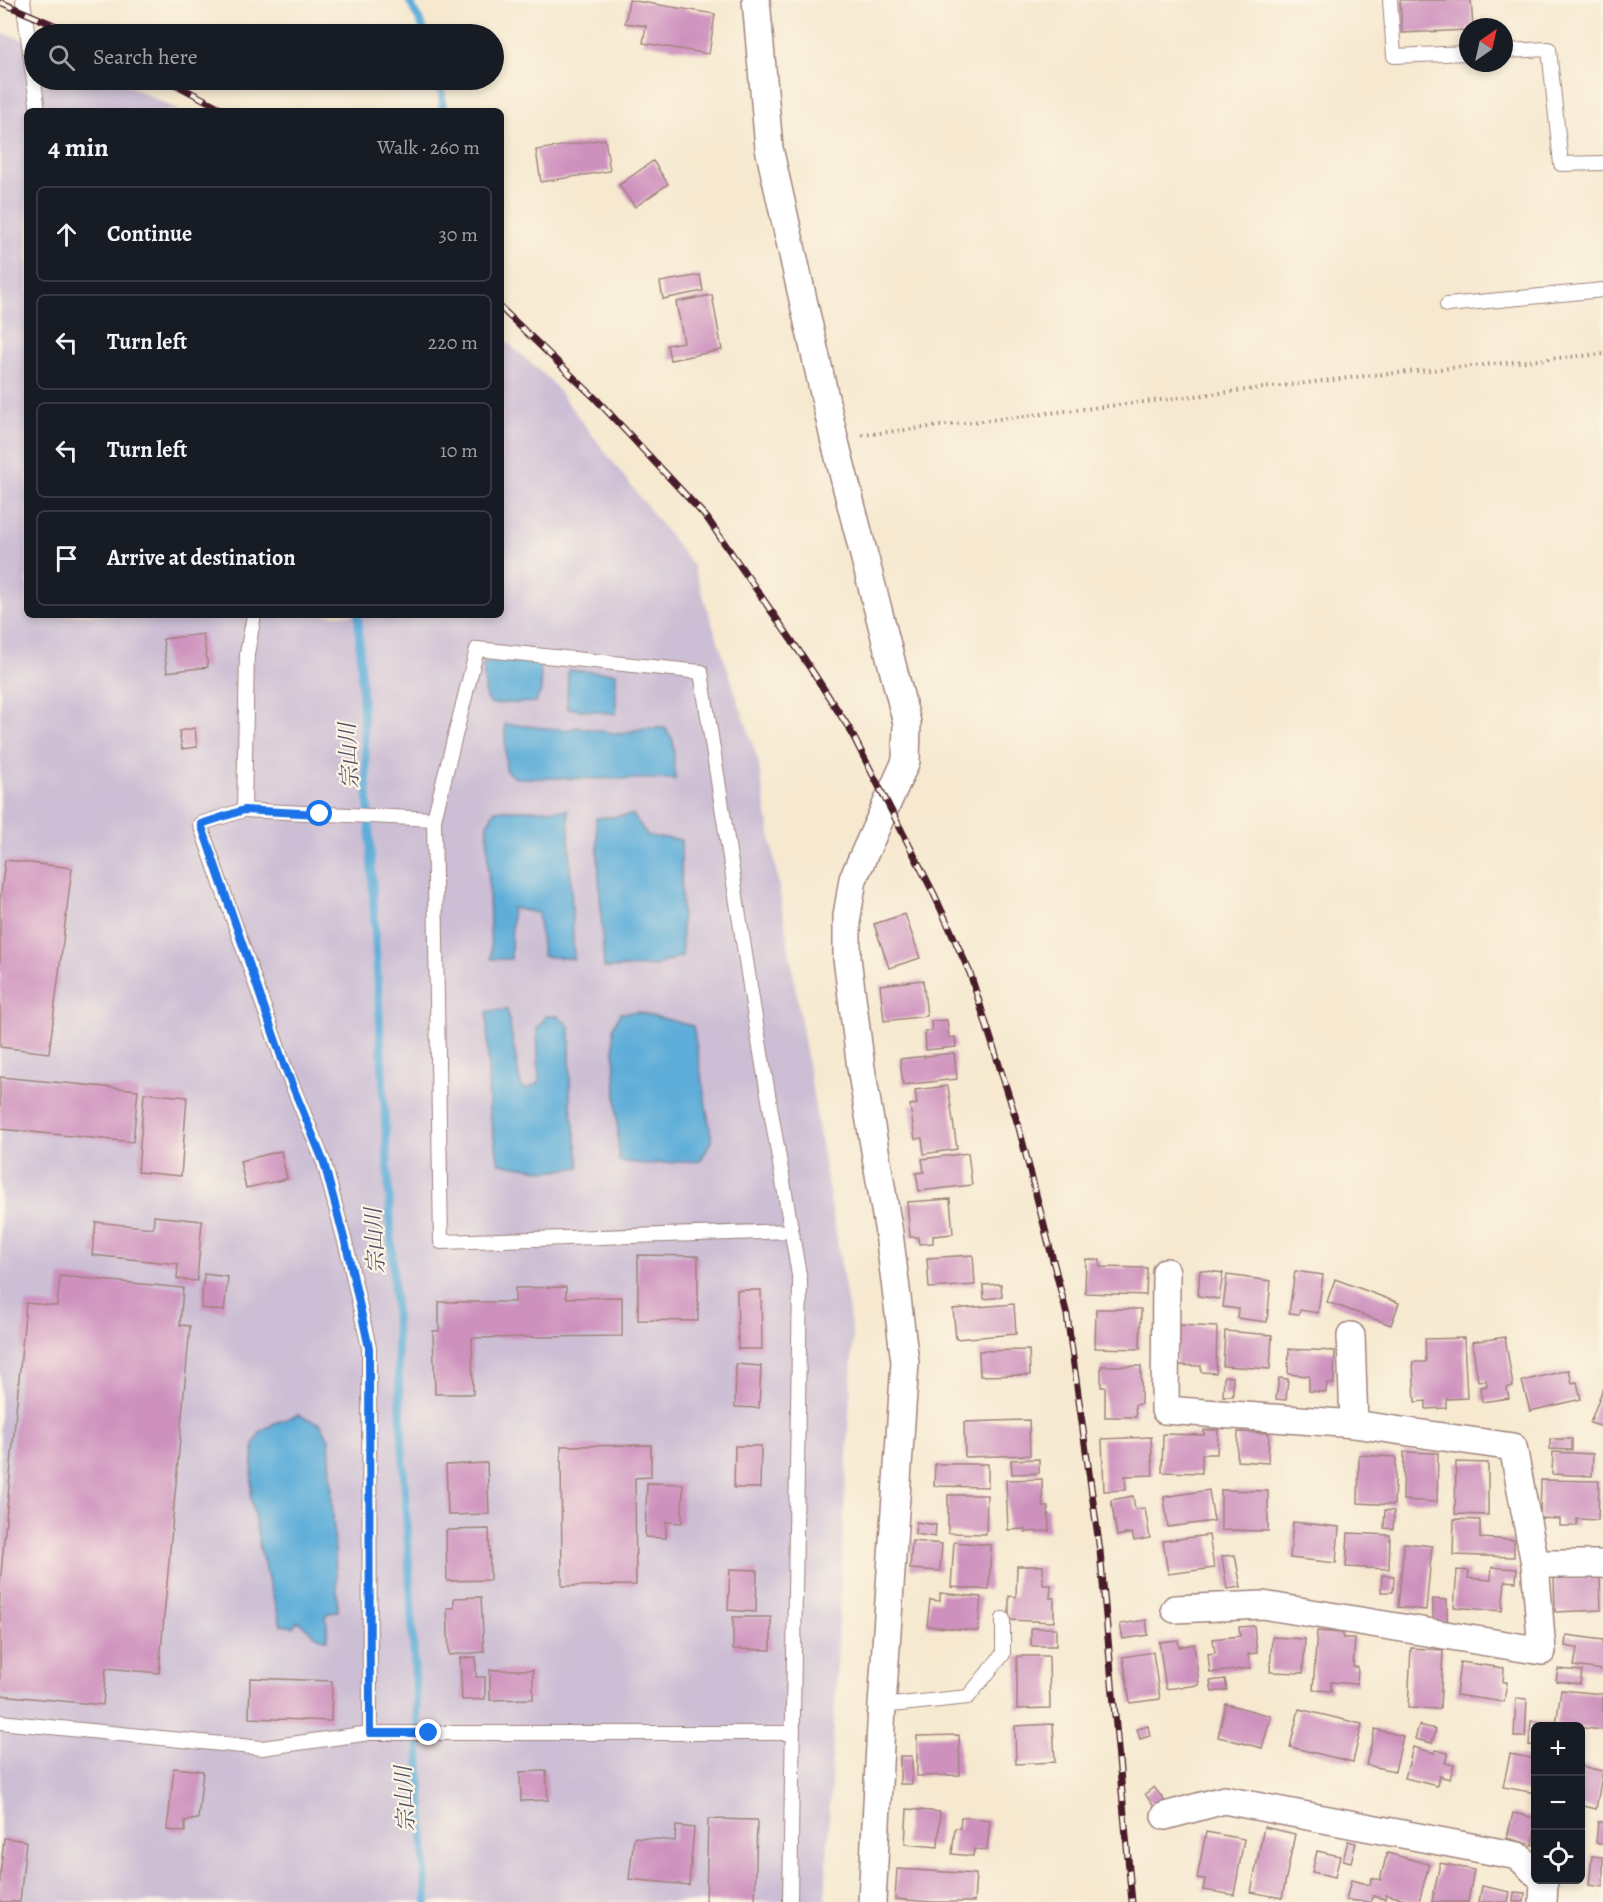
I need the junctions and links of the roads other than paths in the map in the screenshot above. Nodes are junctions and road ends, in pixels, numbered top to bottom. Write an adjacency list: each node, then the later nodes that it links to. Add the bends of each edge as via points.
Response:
1 (24, 0): 4 (lane)
2 (756, 0): 23 (street, via 769,148 834,438 907,723 906,761 853,879 847,916 847,958 861,1068 889,1233 905,1362)
3 (1390, 0): 6 (lane, via 1394,56)
4 (27, 24)
5 (1513, 51): 9 (lane, via 1549,49 1561,164)
6 (1459, 53)
7 (35, 90): 8 (lane)
8 (38, 108)
9 (1603, 162)
10 (1603, 290): 11 (lane)
11 (1447, 305)
12 (253, 618): 13 (lane, via 247,654)
13 (244, 810): 14 (lane); 25 (lane, via 201,824 284,1065 324,1163 369,1348)
14 (434, 819): 15 (lane, via 441,1242); 15 (lane, via 477,649 701,672)
15 (791, 1231): 26 (lane, via 800,1281)
16 (1166, 1272): 18 (street, via 1165,1410)
17 (1351, 1336): 18 (street)
18 (1354, 1424): 19 (street, via 1513,1447)
19 (1534, 1564): 20 (street); 21 (street, via 1542,1651 1263,1605)
20 (1603, 1564)
21 (1175, 1609)
22 (1003, 1620): 23 (lane, via 1003,1654 968,1697)
23 (882, 1706): 31 (street)
24 (0, 1722): 25 (lane, via 262,1748)
25 (370, 1733): 26 (lane)
26 (793, 1733): 30 (lane)
27 (1165, 1816): 28 (street, via 1224,1800 1518,1856)
28 (1531, 1868)
29 (1544, 1884): 32 (street)
30 (790, 1902)
31 (872, 1902)
32 (1543, 1902)

